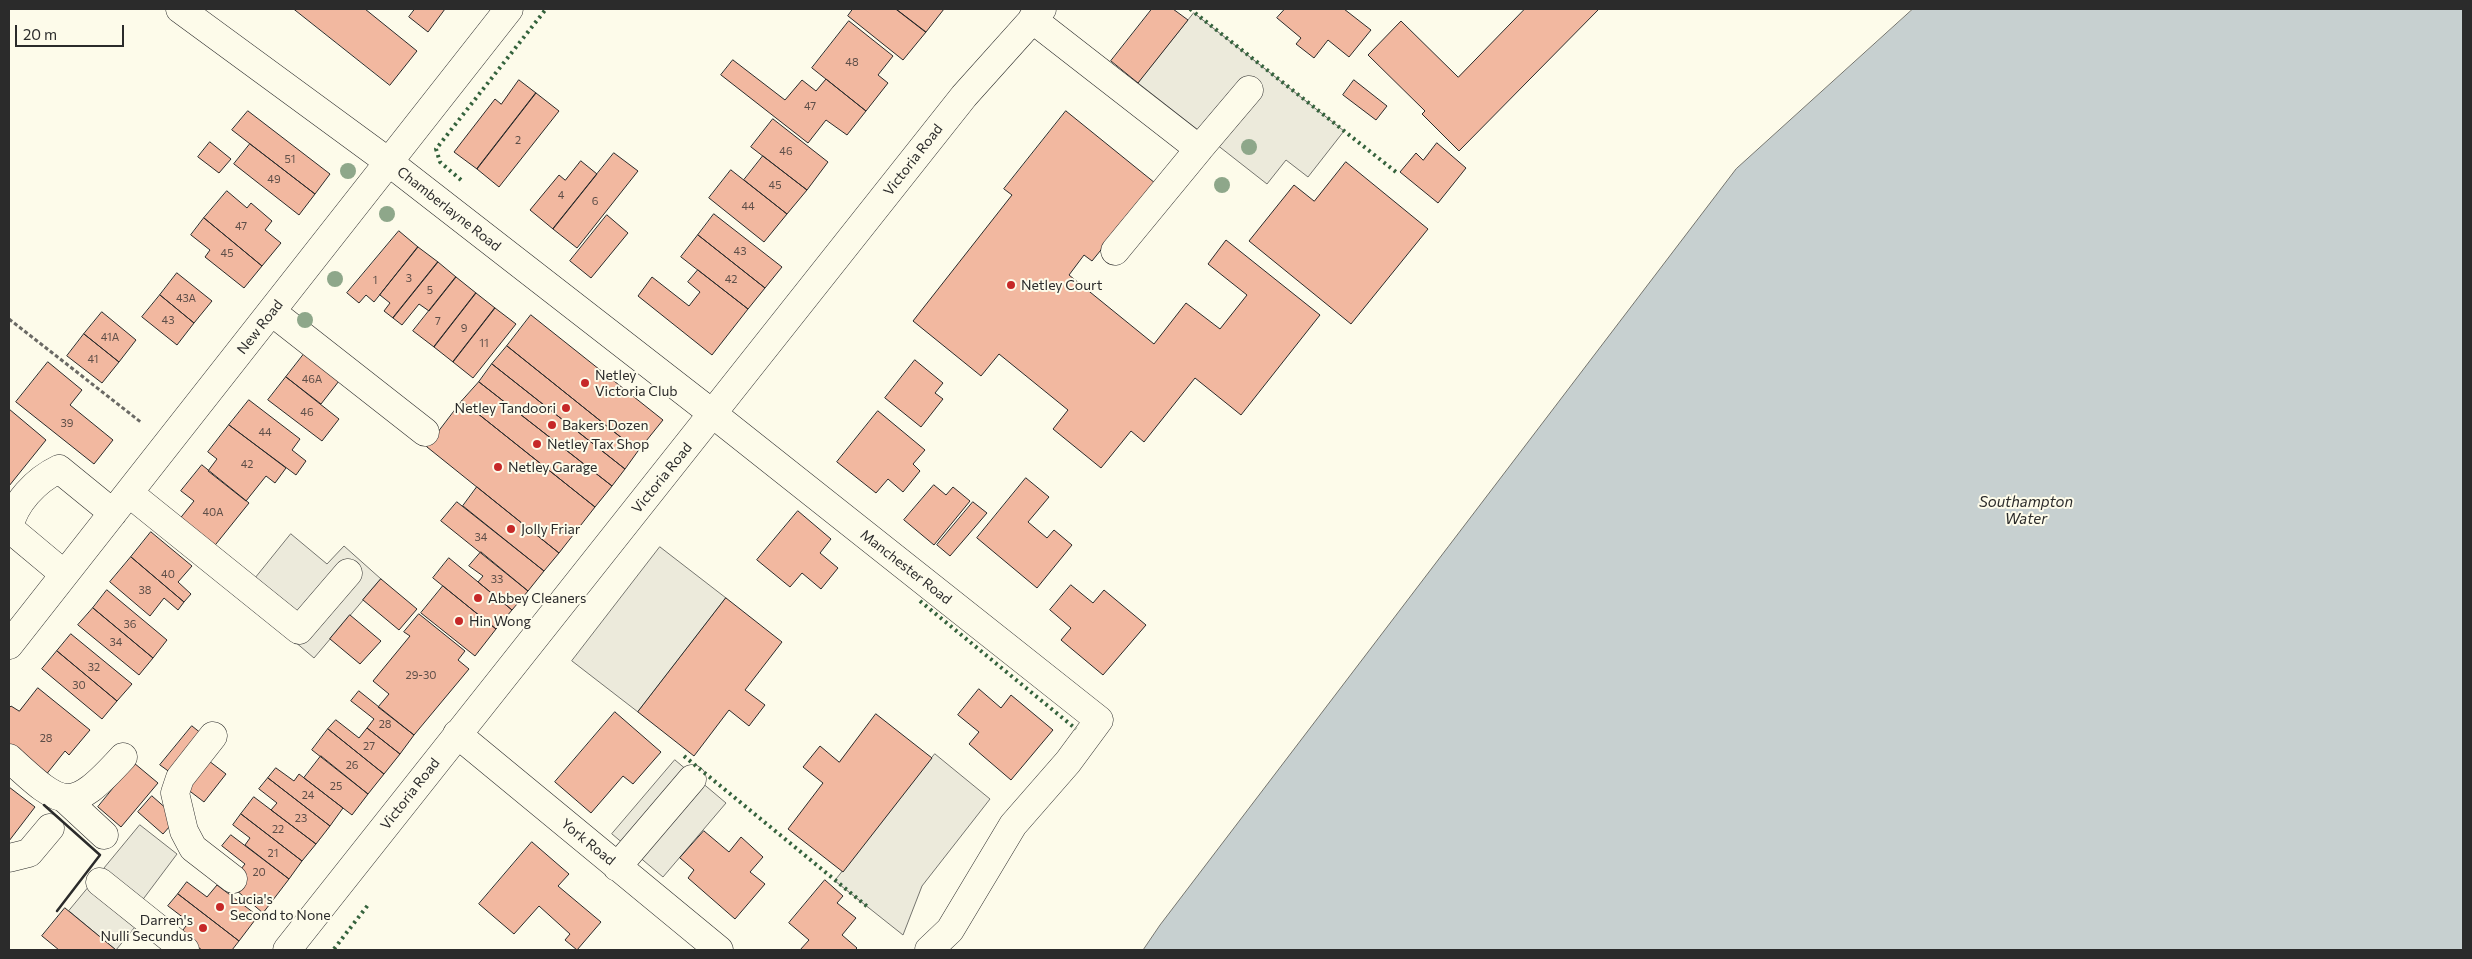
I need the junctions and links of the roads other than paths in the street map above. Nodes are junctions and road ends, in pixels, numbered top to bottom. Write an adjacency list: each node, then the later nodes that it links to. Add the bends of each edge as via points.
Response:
1 (180, 9): 6 (street, Chamberlayne Road)
2 (509, 9): 6 (street, New Road)
3 (1037, 14): 5 (street); 9 (street, Victoria Road, via 964,96)
4 (1248, 90): 5 (street)
5 (1199, 149): 7 (street)
6 (390, 163): 8 (street, New Road); 9 (street, Chamberlayne Road)
7 (1115, 252)
8 (272, 312): 10 (street); 11 (street, New Road)
9 (713, 414): 16 (street, Victoria Road); 31 (street, Manchester Road, via 1099,720 1068,762 1013,825 950,930)
10 (425, 432)
11 (121, 503): 12 (street, via 59,469 42,477 12,513); 13 (street, New Road); 14 (street, via 299,630)
12 (9, 528): 13 (street)
13 (64, 574): 15 (street, New Road)
14 (348, 574)
15 (9, 645)
16 (457, 734): 25 (street, York Road); 29 (street, Victoria Road)
17 (212, 736): 26 (street, via 180,778 175,793 184,831 193,848)
18 (124, 757): 21 (street, via 83,795)
19 (9, 758): 21 (street, via 45,792)
20 (692, 779): 25 (street)
21 (64, 798): 23 (street)
22 (50, 828): 24 (street, via 30,853)
23 (104, 835)
24 (9, 858)
25 (617, 867): 30 (street, York Road)
26 (233, 879)
27 (100, 882): 28 (street)
28 (185, 950)
29 (287, 950)
30 (718, 950)
31 (929, 950)

